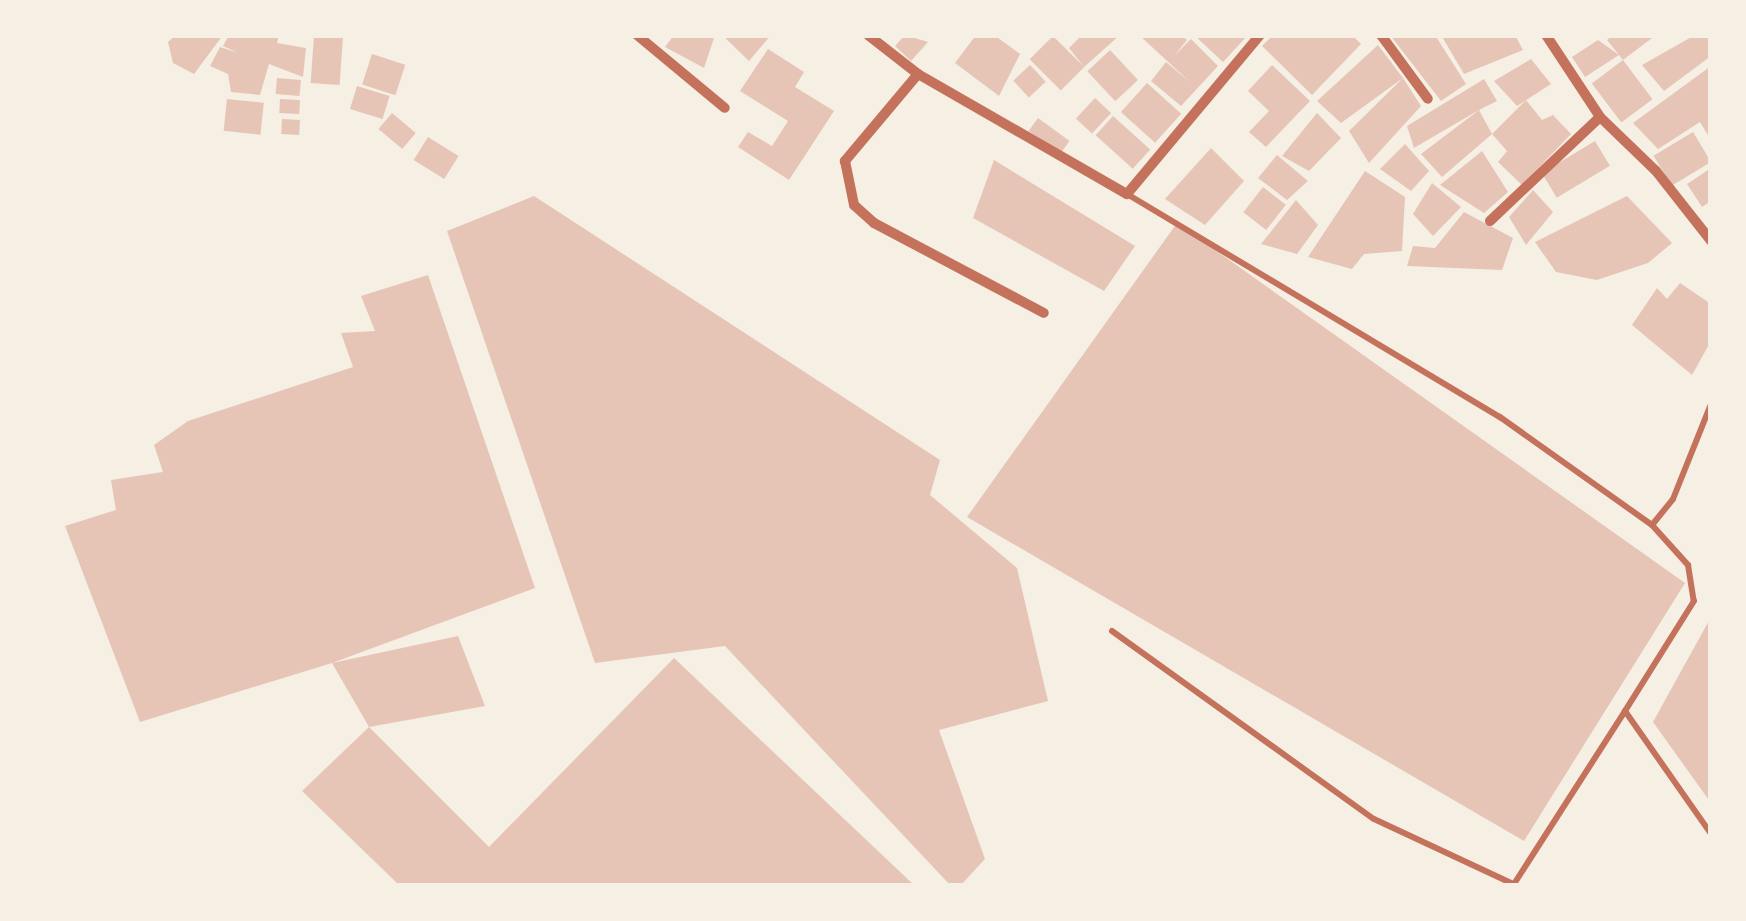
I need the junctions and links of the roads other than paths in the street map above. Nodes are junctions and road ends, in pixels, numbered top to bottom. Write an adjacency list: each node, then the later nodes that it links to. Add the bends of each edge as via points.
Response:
1 (637, 35): 8 (street)
2 (868, 35): 6 (street)
3 (1260, 35): 10 (street)
4 (1381, 35): 7 (street)
5 (1546, 35): 9 (street)
6 (918, 74): 10 (street); 13 (street, via 845,161 854,205 874,224)
7 (1428, 99)
8 (725, 108)
9 (1600, 117): 11 (street); 12 (street, via 1656,172)
10 (1127, 194): 15 (lane, via 1500,417)
11 (1490, 221)
12 (1711, 241)
13 (1044, 313)
14 (1711, 404): 15 (lane, via 1673,499)
15 (1652, 525): 17 (lane, via 1688,564 1694,601)
16 (1112, 631): 19 (lane, via 1386,826)
17 (1625, 712): 18 (lane); 19 (lane)
18 (1711, 834)
19 (1516, 885)

